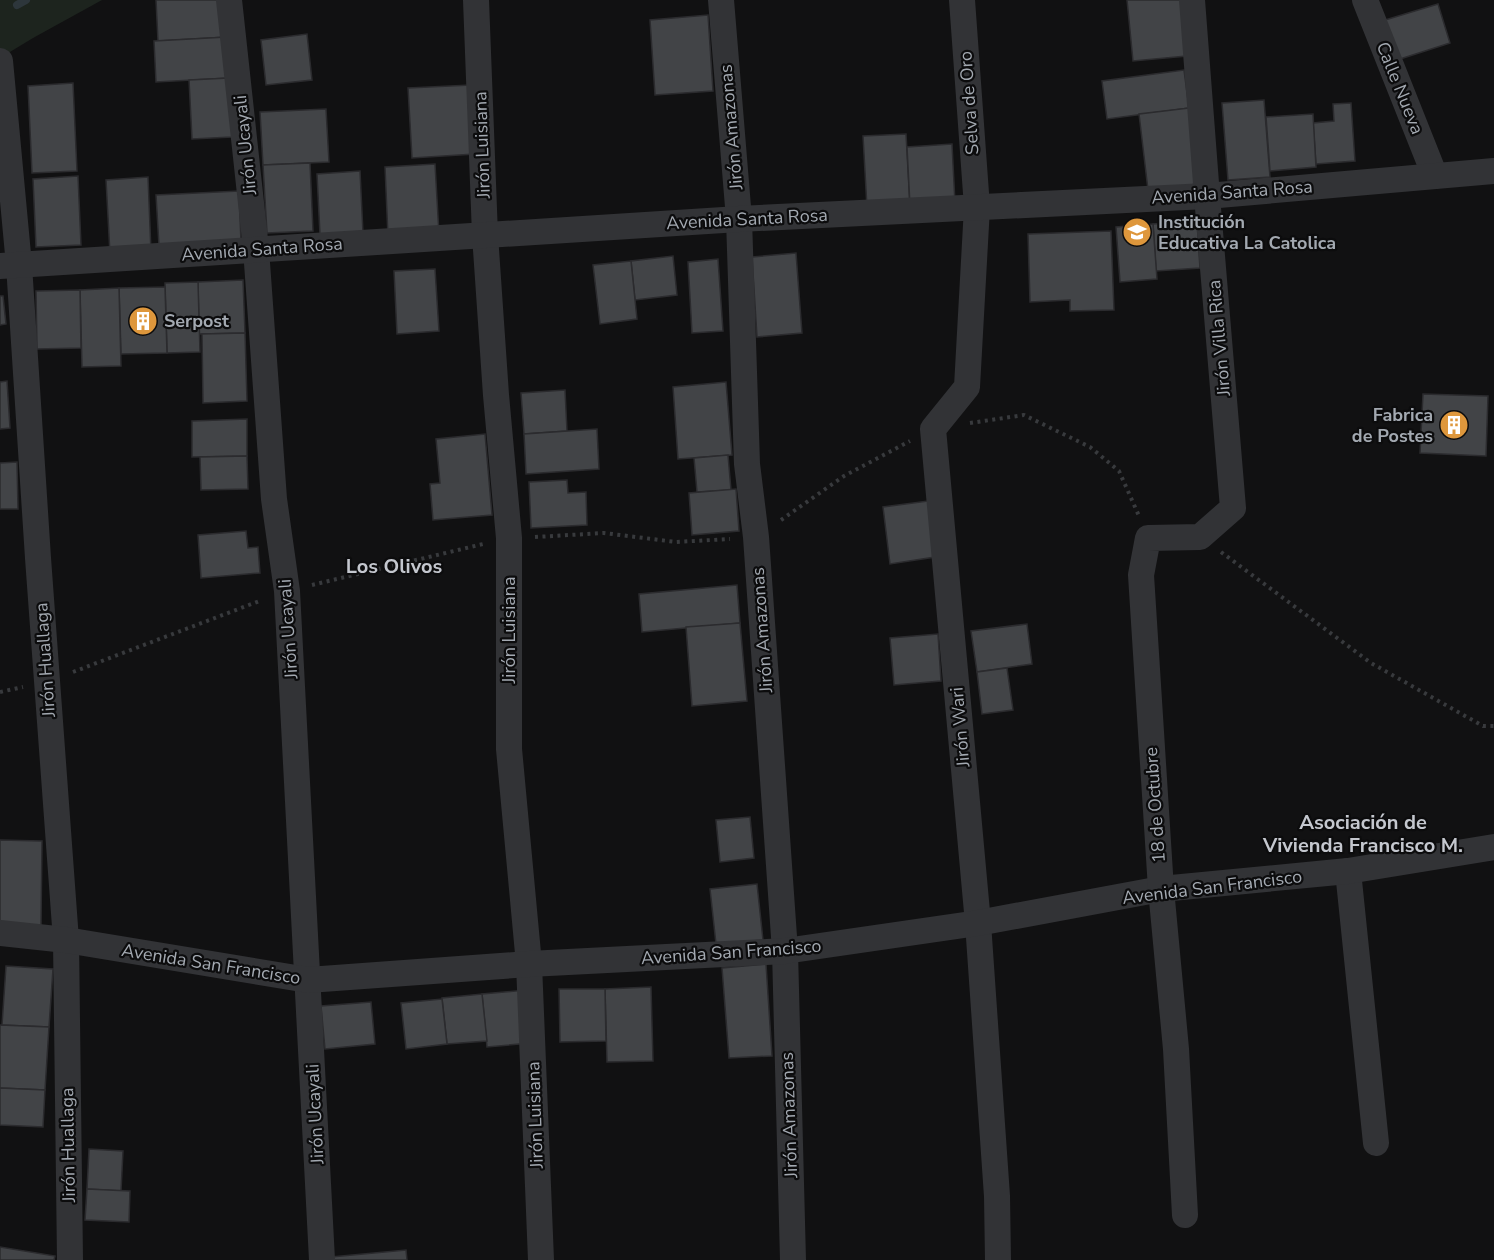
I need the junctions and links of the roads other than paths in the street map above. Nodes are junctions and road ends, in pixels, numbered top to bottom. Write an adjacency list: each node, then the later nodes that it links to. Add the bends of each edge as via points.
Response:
1 (229, 0): 14 (street, Jirón Ucayali)
2 (476, 0): 13 (street, Jirón Luisiana)
3 (720, 0): 12 (street, Jirón Amazonas)
4 (962, 0): 11 (street, Selva de Oro)
5 (1192, 0): 10 (street, Jirón Villa Rica)
6 (1365, 0): 9 (street, Calle Nueva)
7 (0, 61): 15 (street, Jirón Huallaga)
8 (1494, 171): 9 (street, Avenida Santa Rosa)
9 (1434, 176): 10 (street, Avenida Santa Rosa)
10 (1207, 196): 11 (street, Avenida Santa Rosa); 16 (street, Jirón Villa Rica, via 1233,508 1200,537)
11 (977, 207): 12 (street, Avenida Santa Rosa); 20 (street, Jirón Wari, via 967,387 933,429)
12 (739, 219): 13 (street, Avenida Santa Rosa); 23 (street, Jirón Amazonas, via 747,464 756,537)
13 (485, 235): 14 (street, Avenida Santa Rosa); 24 (street, Jirón Luisiana, via 509,538 509,749)
14 (256, 249): 15 (street, Avenida Santa Rosa); 25 (street, Jirón Ucayali, via 274,499 287,591)
15 (10, 266): 22 (street, Jirón Huallaga)
16 (1148, 538): 19 (street, 18 de Octubre, via 1141,575)
17 (1494, 847): 18 (street, Avenida San Francisco)
18 (1348, 871): 19 (street, Avenida San Francisco); 26 (street)
19 (1161, 889): 20 (street, Avenida San Francisco); 27 (street, 18 de Octubre, via 1176,1049)
20 (978, 923): 23 (street, Avenida San Francisco); 32 (street, Jirón Wari)
21 (0, 933): 22 (street, Avenida San Francisco)
22 (66, 940): 25 (street, Avenida San Francisco); 28 (street, Jirón Huallaga)
23 (784, 951): 24 (street, Avenida San Francisco); 31 (street, Jirón Amazonas)
24 (529, 964): 25 (street, Avenida San Francisco); 30 (street, Jirón Luisiana)
25 (308, 980): 29 (street, Jirón Ucayali)
26 (1376, 1143)
27 (1185, 1215)
28 (69, 1260)
29 (322, 1260)
30 (541, 1260)
31 (793, 1260)
32 (998, 1260)

